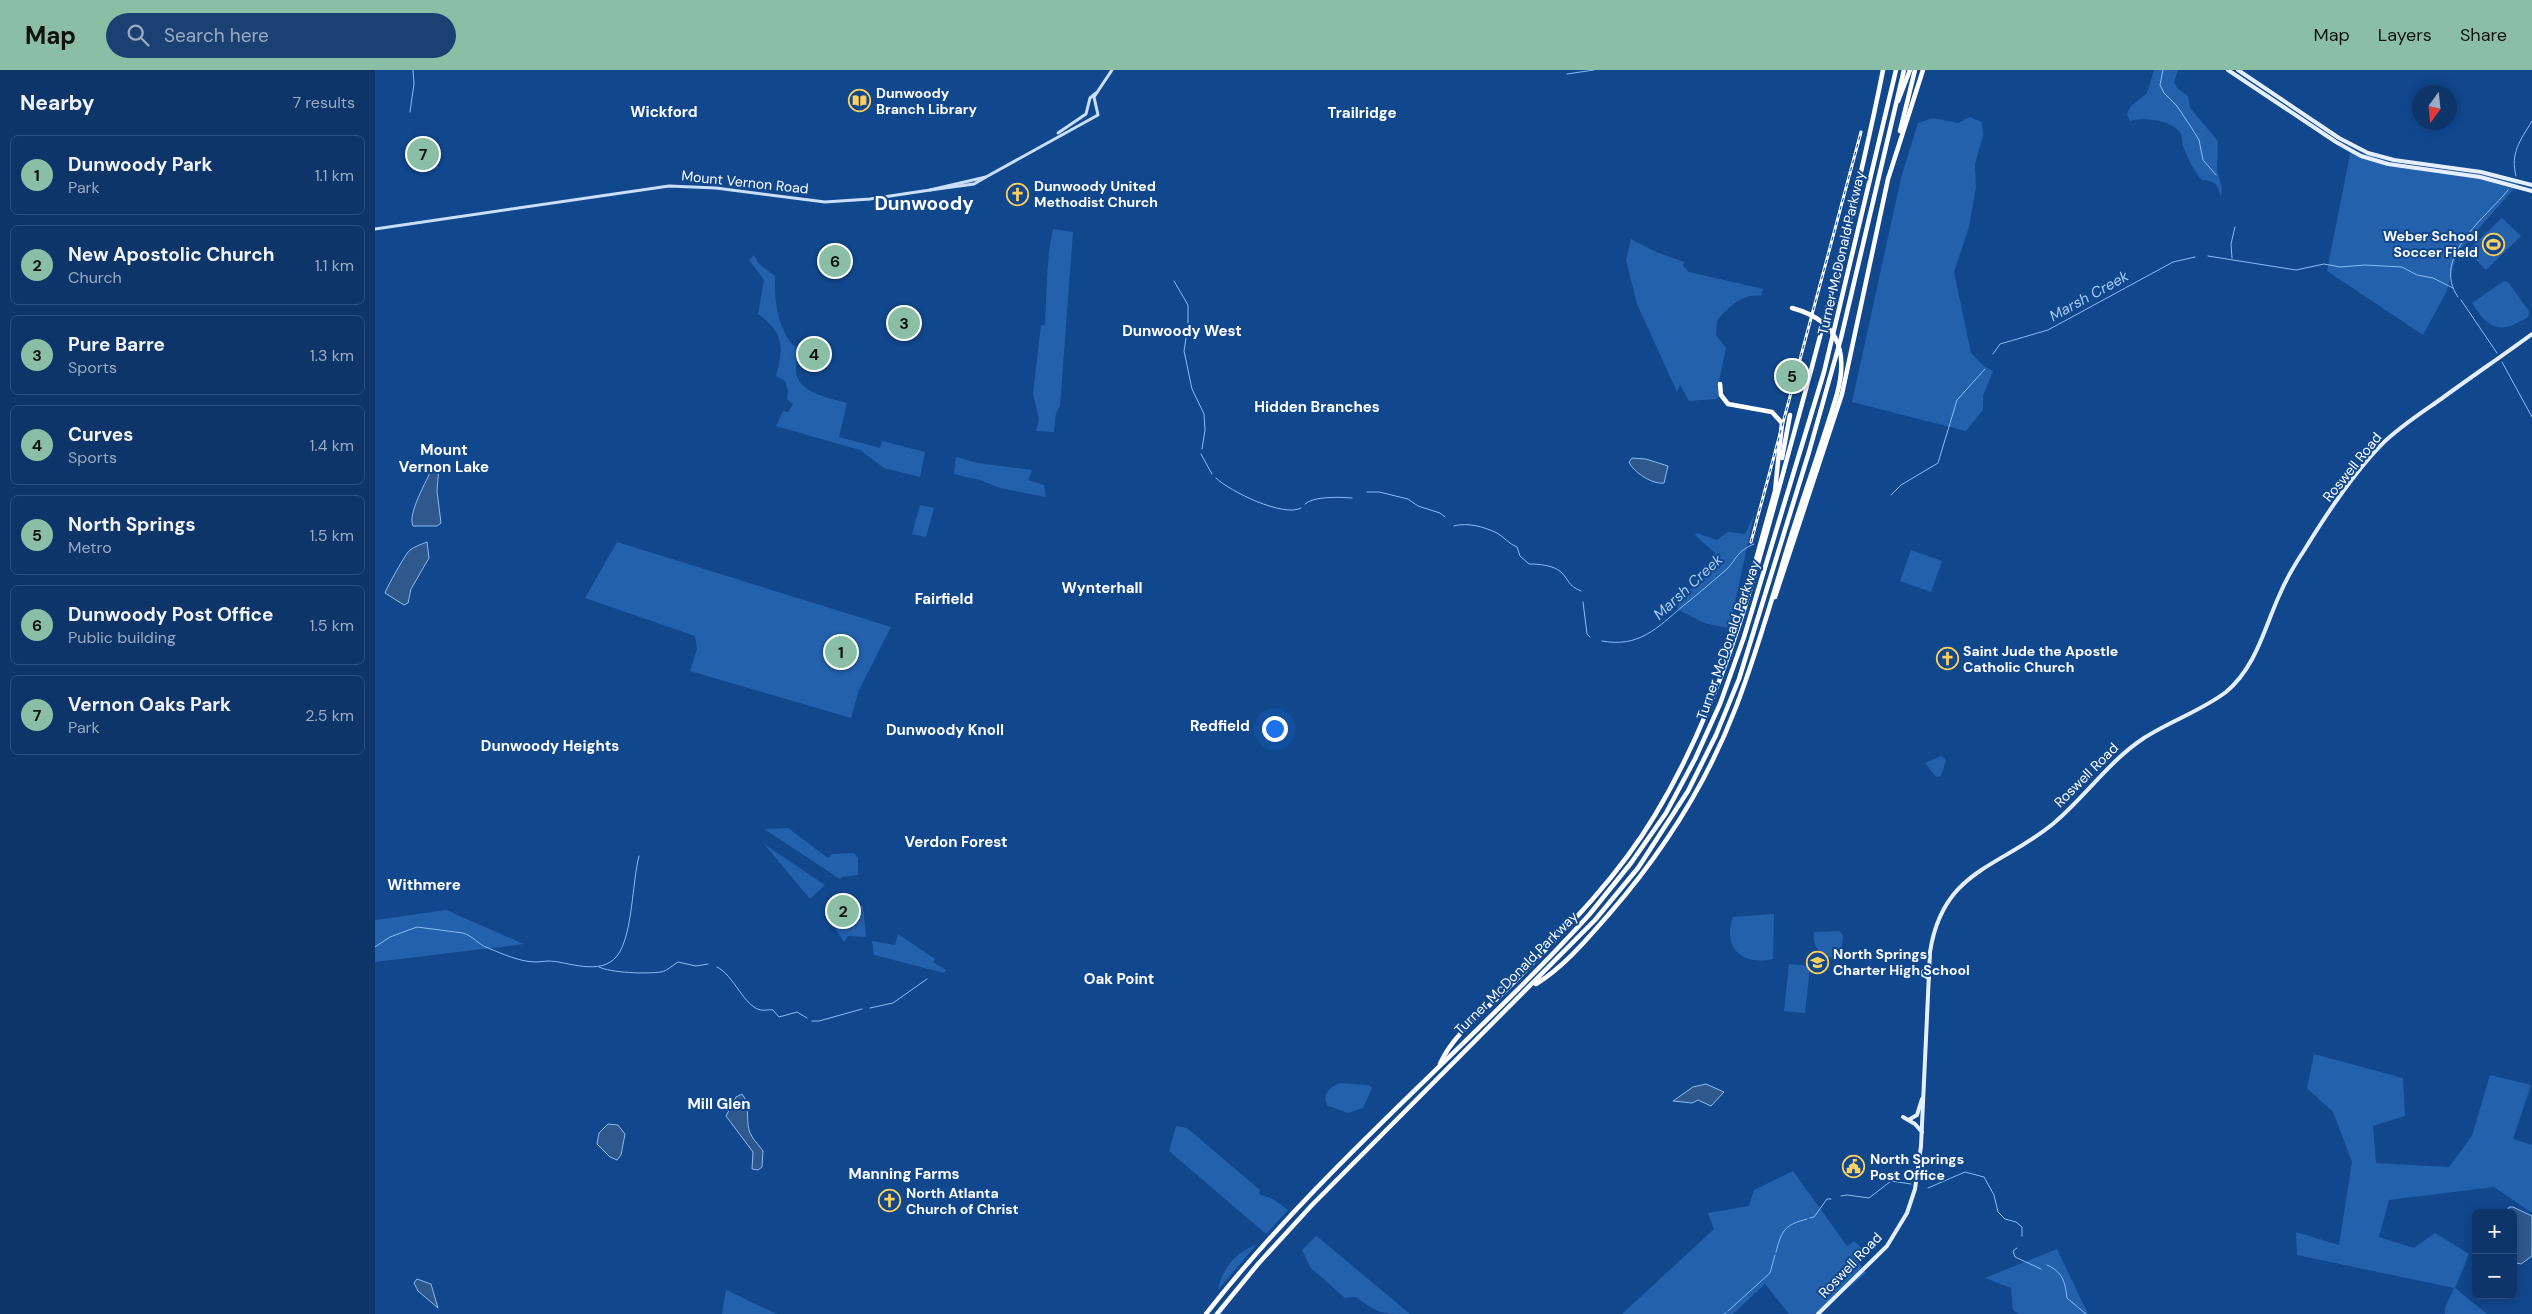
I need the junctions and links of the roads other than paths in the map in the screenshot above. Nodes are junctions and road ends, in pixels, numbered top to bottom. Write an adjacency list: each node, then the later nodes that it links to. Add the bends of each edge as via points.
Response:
1 (1112, 70): 10 (main road)
2 (1883, 70): 22 (highway, via 1823,329)
3 (1895, 70): 27 (highway, Turner McDonald Parkway, via 1847,280 1811,417 1741,645 1721,704 1702,746 1657,826 1611,889 1569,937)
4 (1904, 70): 11 (highway, Turner McDonald Parkway)
5 (1910, 70): 11 (highway)
6 (1915, 70): 13 (highway)
7 (1923, 70): 13 (highway)
8 (2228, 70): 15 (main road, via 2361,156 2388,164 2479,177)
9 (2240, 70): 14 (main road, via 2339,138 2368,153 2394,160 2481,172)
10 (1096, 93): 12 (main road, via 1090,98 1086,114); 12 (main road, Mount Vernon Road, via 1094,102 1098,115)
11 (1895, 107): 26 (highway, Turner McDonald Parkway, via 1841,338 1755,627 1725,714 1688,790 1643,862 1595,920)
12 (1055, 137): 16 (main road, Mount Vernon Road, via 986,176 930,190 870,199 825,202 716,188 669,186)
13 (1897, 147): 23 (highway, via 1876,225 1842,394 1799,529)
14 (2532, 185)
15 (2532, 190)
16 (375, 229)
17 (1792, 308): 23 (highway, bridge, via 1825,324 1835,338 1843,364 1825,434)
18 (2532, 334): 24 (main road, Roswell Road, via 2382,444 2295,564 2253,659 2238,679 2214,700 2133,745 2111,763 2054,823 1966,880 1937,922)
19 (1720, 384): 21 (highway, via 1721,395 1728,404 1772,412 1781,419 1783,427)
20 (1789, 415): 21 (highway)
21 (1777, 479): 22 (highway)
22 (1747, 600): 27 (highway, via 1701,730 1653,819 1593,900 1465,1030)
23 (1763, 627): 26 (highway, via 1736,709 1715,755 1668,840 1645,873 1588,938 1555,970)
24 (1929, 965): 25 (main road, Roswell Road); 25 (main road, via 1921,974)
25 (1929, 978): 28 (main road, Roswell Road)
26 (1528, 989): 33 (highway, Turner McDonald Parkway, via 1305,1212)
27 (1438, 1067): 32 (highway, Turner McDonald Parkway, via 1293,1214)
28 (1923, 1097): 30 (main road, via 1917,1115); 31 (main road, Roswell Road)
29 (1903, 1117): 31 (main road)
30 (1910, 1119)
31 (1921, 1132): 34 (main road, Roswell Road, via 1915,1189 1897,1231 1878,1257)
32 (1206, 1314)
33 (1217, 1314)
34 (1818, 1314)

